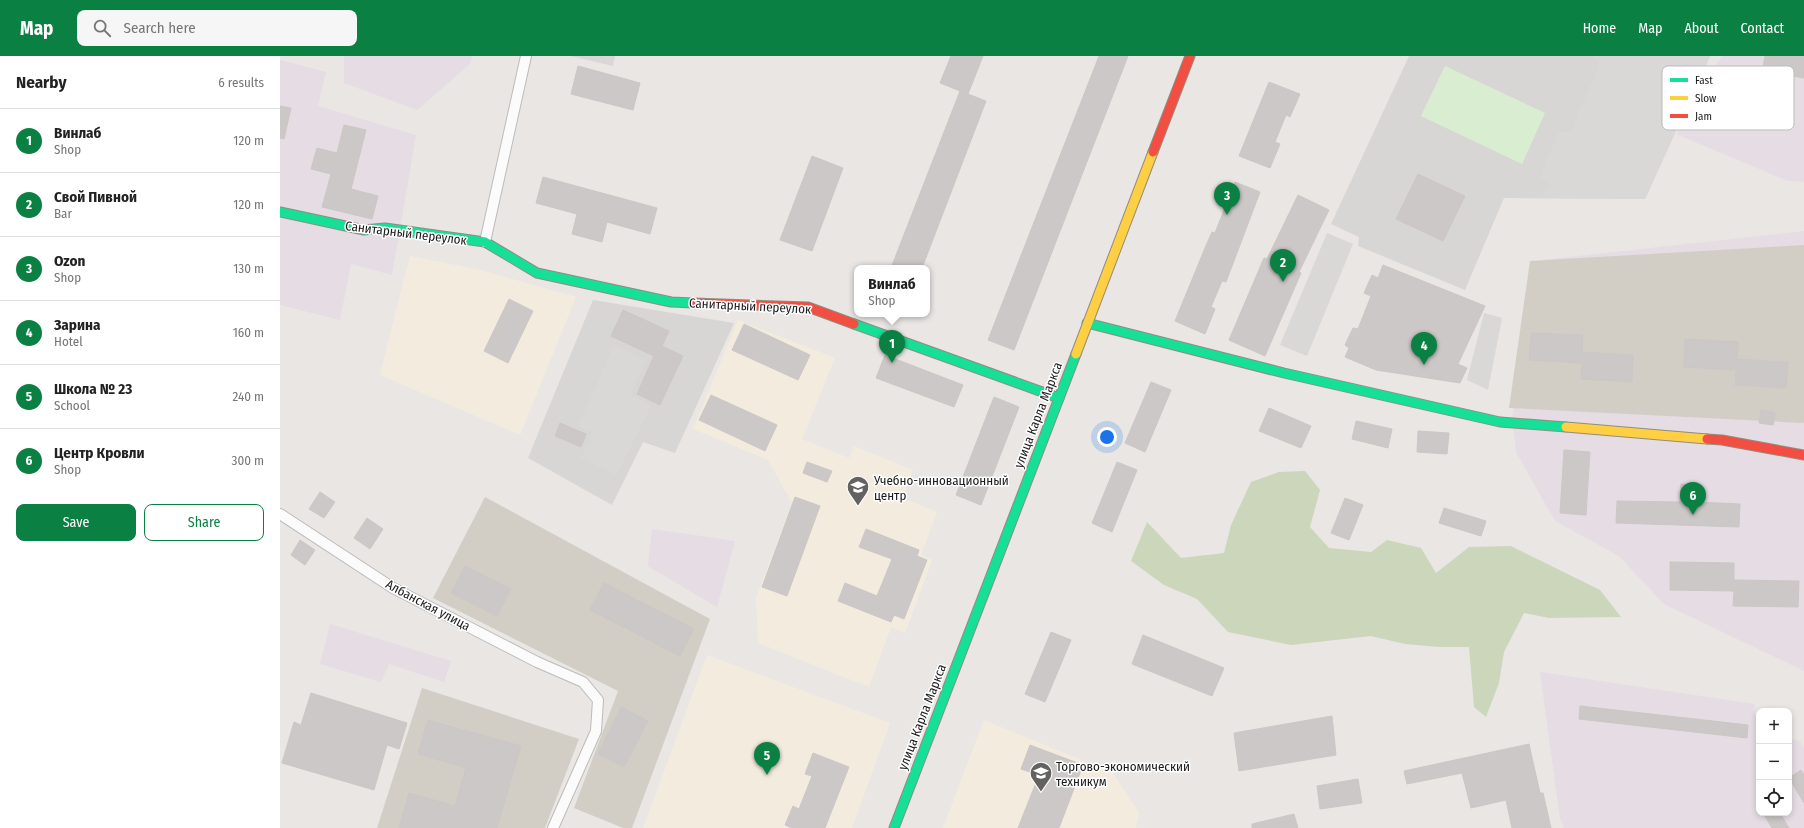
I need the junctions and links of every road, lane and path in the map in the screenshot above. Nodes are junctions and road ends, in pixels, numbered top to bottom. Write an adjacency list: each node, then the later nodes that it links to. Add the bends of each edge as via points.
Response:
1 (526, 56): 4 (street, Санитарный переулок)
2 (1190, 56): 5 (main road, улица Карла Маркса)
3 (280, 212): 4 (main road, Санитарный переулок, via 364,230 385,228)
4 (485, 242): 6 (main road, Санитарный переулок, via 538,273 671,302 808,307)
5 (1087, 323): 6 (main road, улица Карла Маркса); 7 (main road, via 1284,373 1500,422 1722,440)
6 (1059, 398): 10 (main road, улица Карла Маркса)
7 (1804, 455)
8 (280, 514): 9 (street, Албанская улица, via 393,588 538,662 583,682 598,700 596,731)
9 (553, 828)
10 (894, 828)

